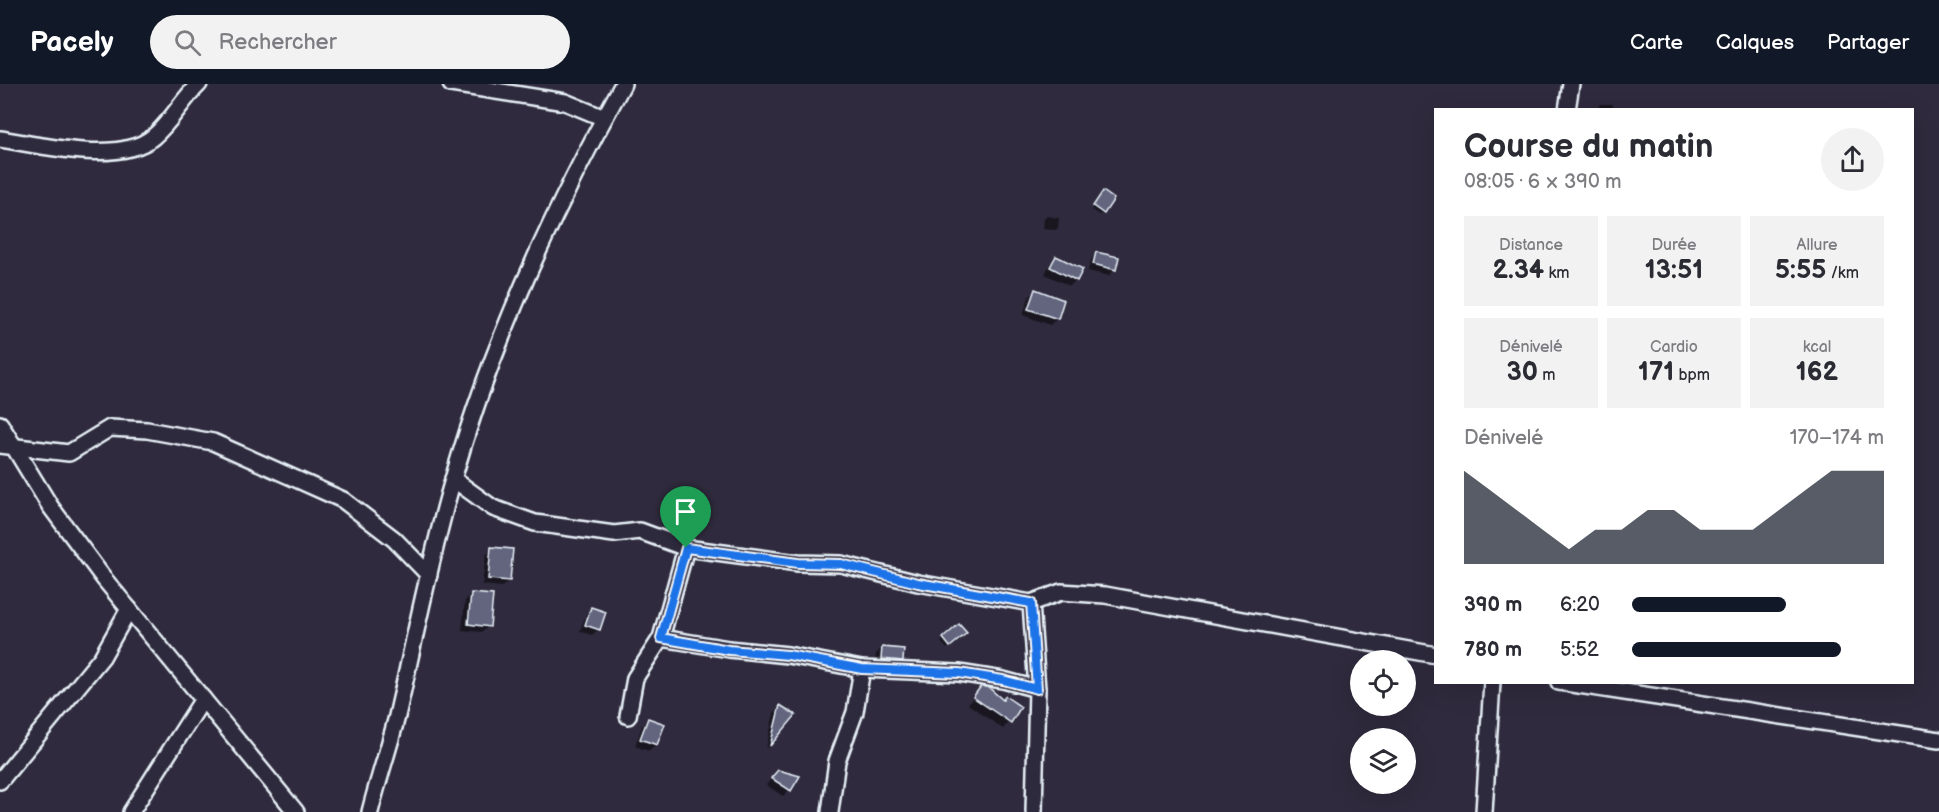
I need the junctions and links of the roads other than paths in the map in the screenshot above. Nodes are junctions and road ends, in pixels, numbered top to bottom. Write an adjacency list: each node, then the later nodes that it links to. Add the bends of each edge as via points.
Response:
1 (198, 84): 7 (street, via 154,136 138,147 113,153)
2 (452, 84): 6 (street, via 565,102)
3 (623, 84): 6 (street)
4 (1570, 84): 5 (street)
5 (1567, 108)
6 (604, 118): 10 (street, via 528,272 480,394)
7 (0, 139)
8 (0, 424): 9 (street)
9 (7, 446): 12 (street, via 69,453 110,428 147,430 213,442 343,500 394,539); 14 (street)
10 (453, 479): 11 (street, via 493,508 535,523 614,534 640,531); 12 (street)
11 (686, 548): 13 (street, via 798,563 841,564 918,583); 15 (street)
12 (429, 575): 25 (street, via 396,719)
13 (1031, 603): 16 (street, via 1061,591 1105,595); 20 (street)
14 (129, 609): 21 (street); 24 (street, via 102,657)
15 (661, 638): 17 (street); 22 (street, via 635,678)
16 (1434, 655)
17 (862, 669): 20 (street, via 959,673); 28 (street, via 855,712 837,761)
18 (1492, 684): 30 (street)
19 (1573, 684): 23 (street)
20 (1037, 689): 29 (street)
21 (203, 699): 26 (street); 27 (street)
22 (628, 716)
23 (1939, 740)
24 (0, 781)
25 (366, 810)
26 (130, 812)
27 (296, 812)
28 (830, 812)
29 (1034, 812)
30 (1484, 812)

